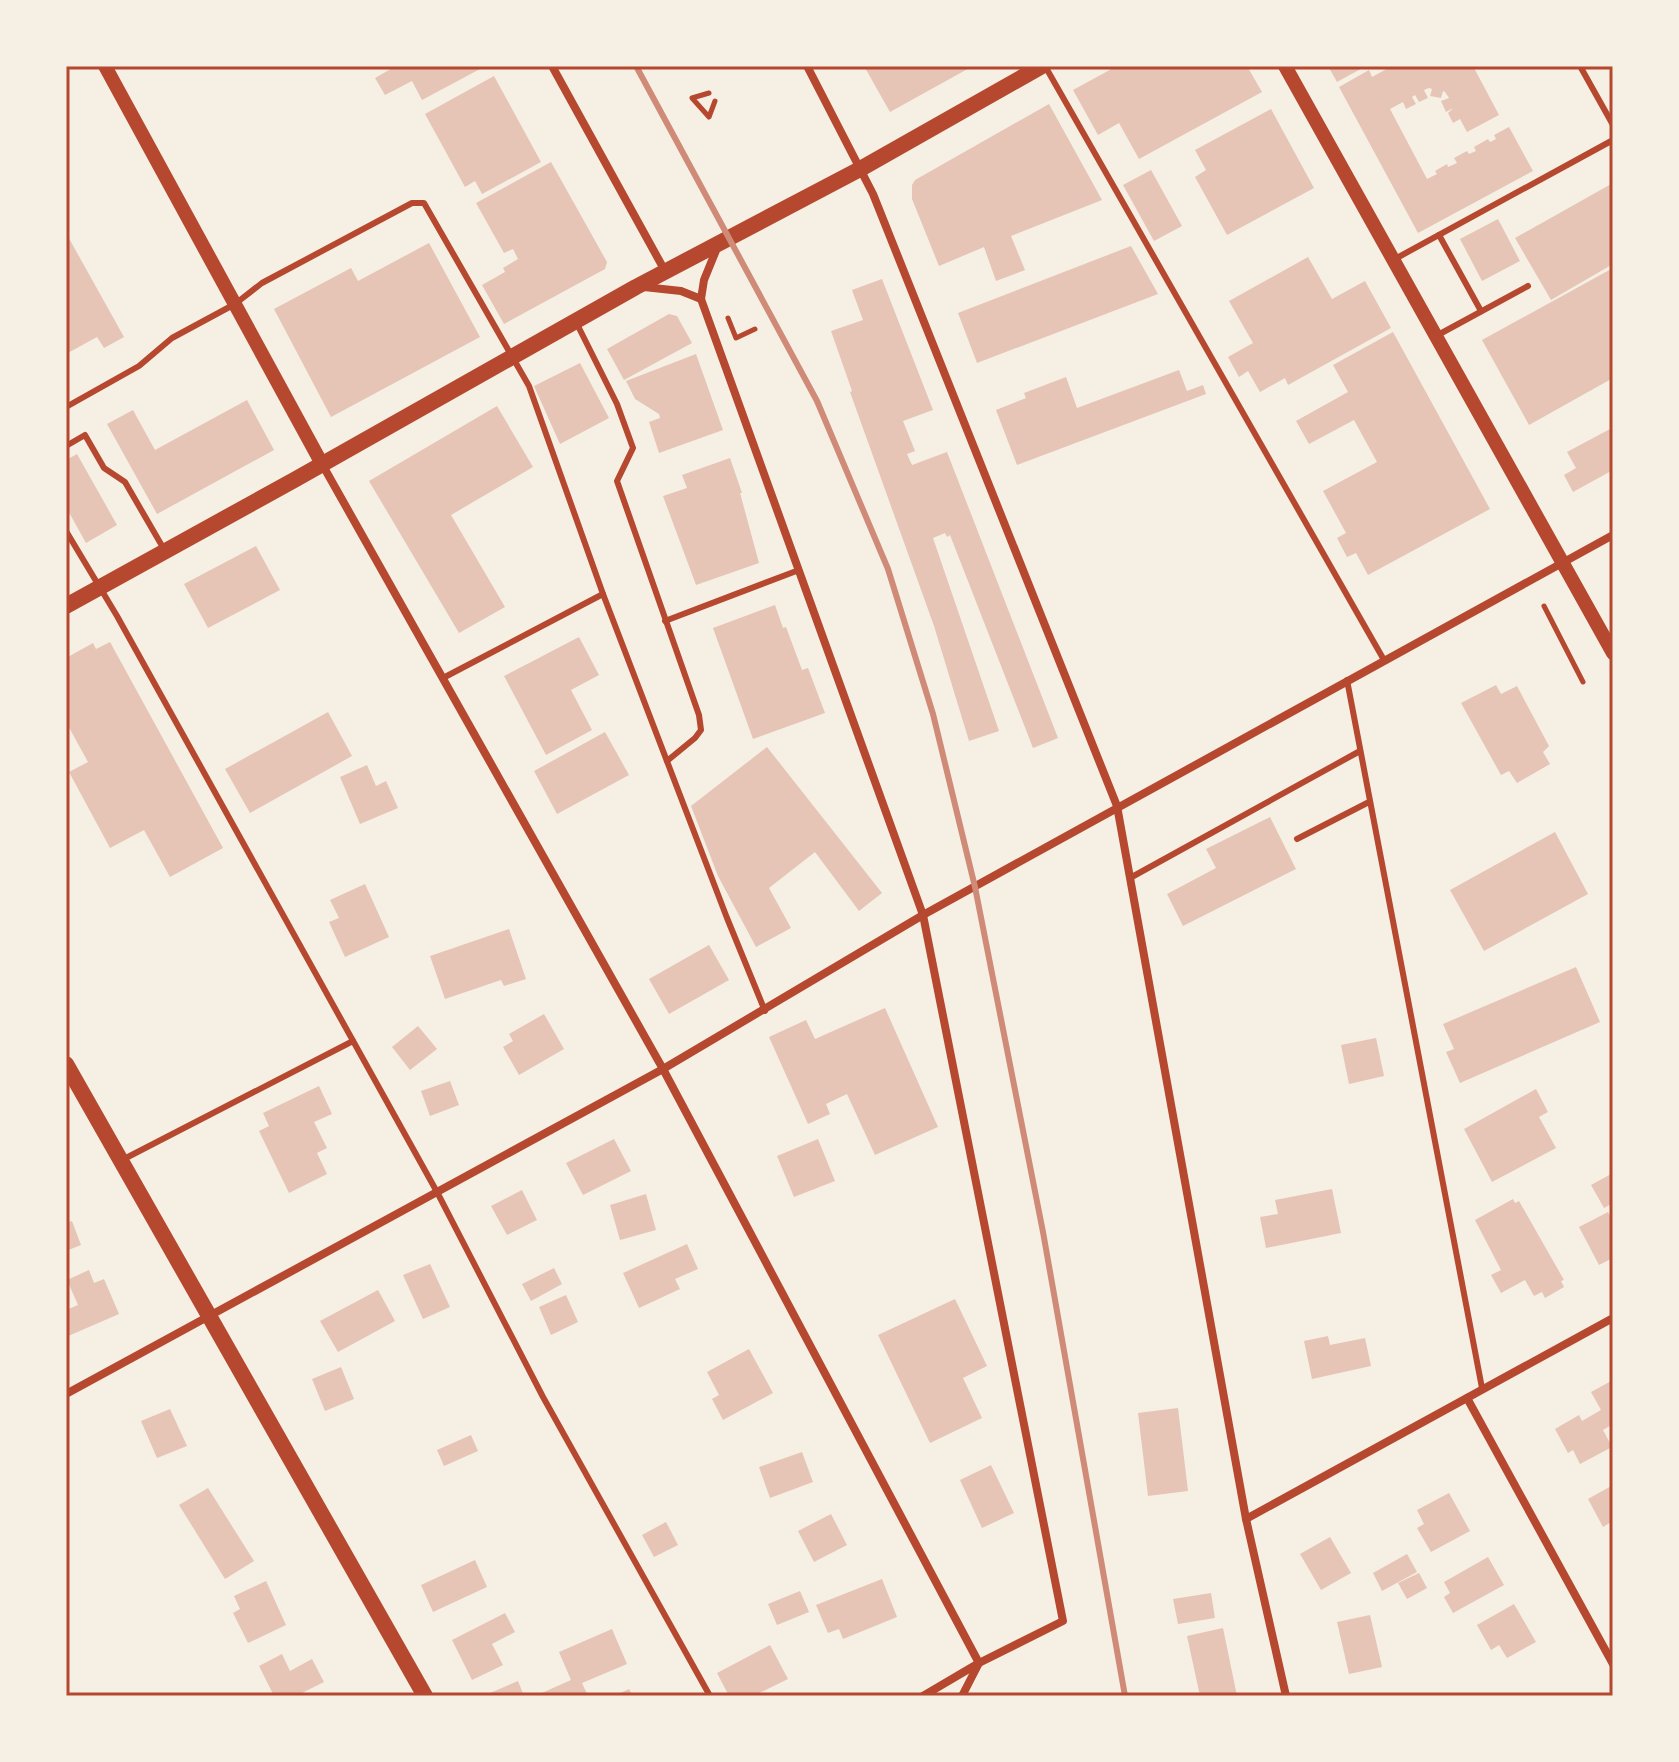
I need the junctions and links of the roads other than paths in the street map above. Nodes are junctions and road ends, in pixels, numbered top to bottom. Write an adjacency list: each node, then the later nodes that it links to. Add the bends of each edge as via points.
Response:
1 (105, 66): 17 (street)
2 (552, 66): 13 (street)
3 (807, 66): 9 (street)
4 (1044, 66): 9 (main road); 35 (lane)
5 (1285, 66): 12 (street)
6 (1580, 66): 7 (lane)
7 (1613, 125)
8 (1613, 140): 10 (lane)
9 (862, 168): 11 (main road); 41 (street)
10 (1439, 235): 12 (lane); 18 (lane)
11 (719, 243): 13 (main road); 16 (street)
12 (1393, 260): 20 (street)
13 (665, 271): 15 (main road)
14 (1528, 286): 18 (lane)
15 (636, 287): 16 (street, via 681,291); 19 (main road)
16 (701, 299): 29 (street)
17 (235, 304): 21 (lane, via 286,270 412,203 424,203); 22 (lane); 24 (street)
18 (1481, 311): 20 (lane)
19 (575, 321): 21 (main road); 33 (lane, via 633,448 617,481)
20 (1436, 336): 28 (street)
21 (511, 358): 24 (main road); 31 (lane, via 529,386)
22 (66, 407)
23 (66, 446): 27 (lane, via 85,435 104,468 125,482)
24 (322, 464): 27 (main road); 36 (street)
25 (66, 531): 30 (lane)
26 (1613, 535): 28 (street)
27 (165, 551): 30 (main road)
28 (1564, 562): 34 (street); 35 (street)
29 (799, 570): 33 (lane); 44 (street)
30 (101, 587): 32 (main road); 46 (lane)
31 (603, 594): 36 (lane); 39 (lane)
32 (66, 606)
33 (665, 621): 39 (lane, via 701,730)
34 (1613, 653)
35 (1384, 660): 37 (street)
36 (443, 678): 48 (street)
37 (1347, 680): 38 (lane); 41 (street)
38 (1360, 751): 40 (lane); 43 (lane)
39 (667, 761): 45 (lane)
40 (1369, 802): 42 (lane); 53 (lane)
41 (1117, 806): 43 (street); 44 (street)
42 (1297, 839)
43 (1130, 878): 56 (street)
44 (923, 915): 45 (street); 57 (street, via 1063,1621)
45 (765, 1011): 48 (street)
46 (353, 1041): 49 (lane); 50 (lane)
47 (66, 1064): 49 (main road)
48 (663, 1069): 50 (street); 57 (street)
49 (122, 1160): 51 (main road)
50 (437, 1192): 51 (street); 60 (lane, via 543,1397)
51 (209, 1316): 54 (street); 59 (main road)
52 (1613, 1318): 53 (street)
53 (1482, 1388): 55 (street)
54 (66, 1394)
55 (1467, 1398): 56 (street); 58 (street)
56 (1246, 1519): 63 (street)
57 (979, 1663): 61 (street); 62 (street)
58 (1613, 1664)
59 (425, 1696)
60 (710, 1696)
61 (923, 1696)
62 (962, 1696)
63 (1286, 1696)

